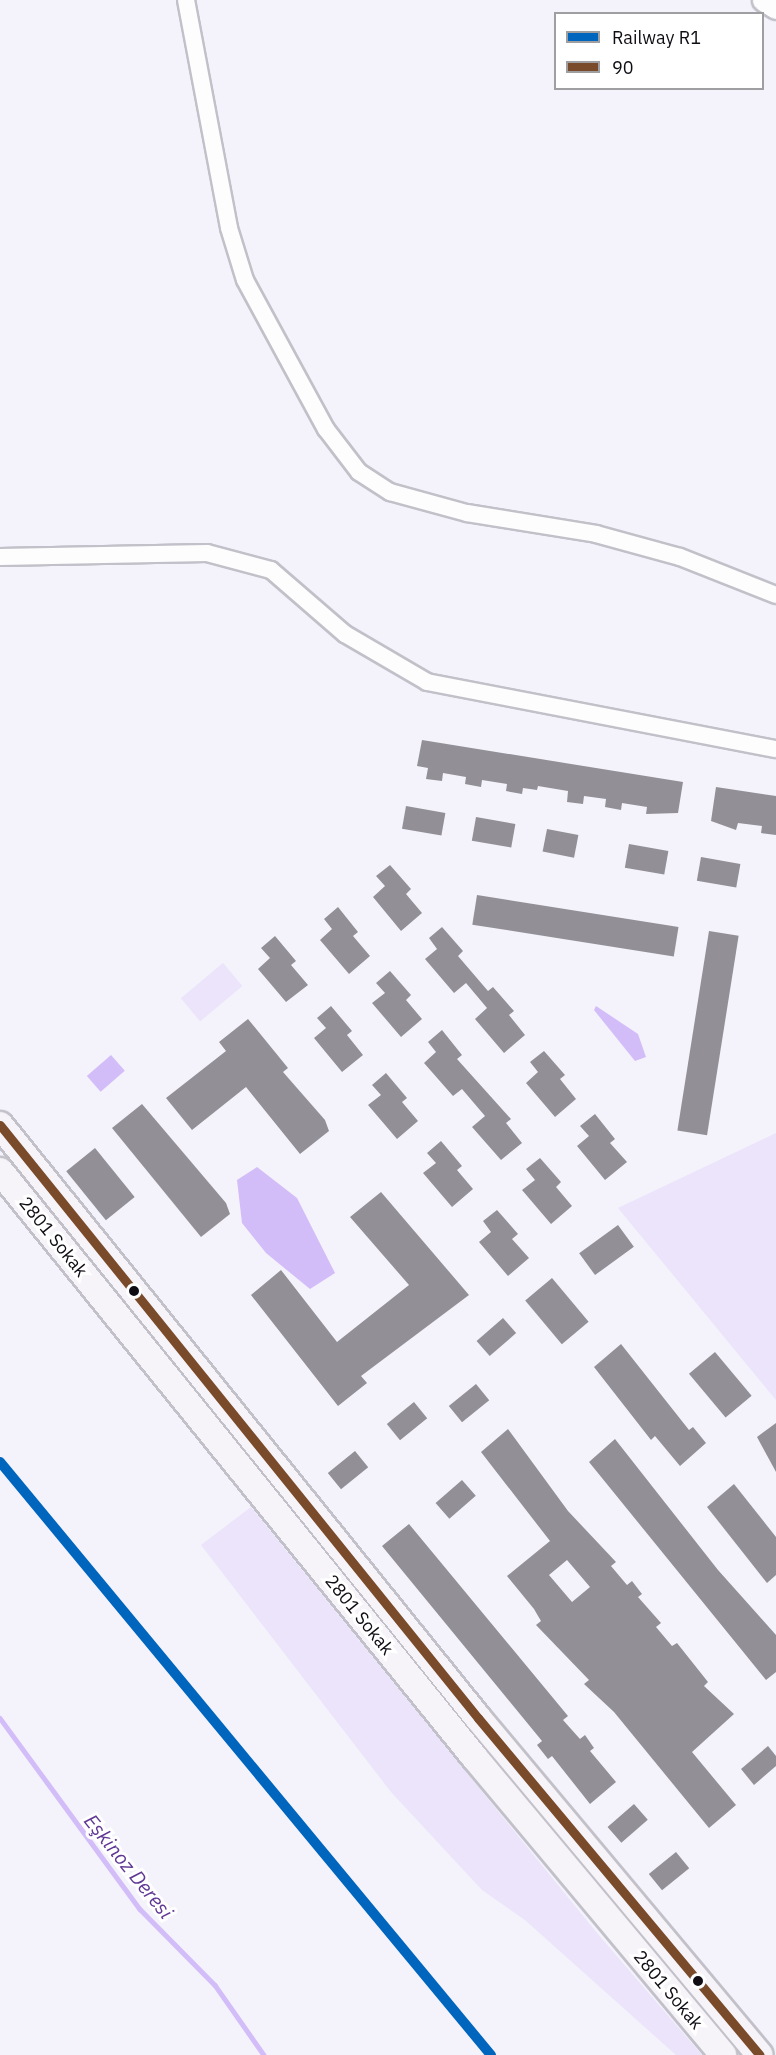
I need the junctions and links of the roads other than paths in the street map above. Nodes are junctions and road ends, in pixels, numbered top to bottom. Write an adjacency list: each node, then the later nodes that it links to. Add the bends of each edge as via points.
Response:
1 (186, 0): 5 (street, via 229,228 244,280 326,429 358,472 390,492 467,513 596,534 680,557)
2 (762, 0): 3 (street)
3 (776, 8)
4 (0, 557): 6 (street, via 207,553 271,570 345,634 427,682)
5 (776, 595)
6 (776, 749)
7 (0, 1125): 10 (main road, 2801 Sokak, via 478,1718)
8 (0, 1171): 9 (main road, 2801 Sokak, via 475,1758)
9 (723, 2055)
10 (760, 2055)

